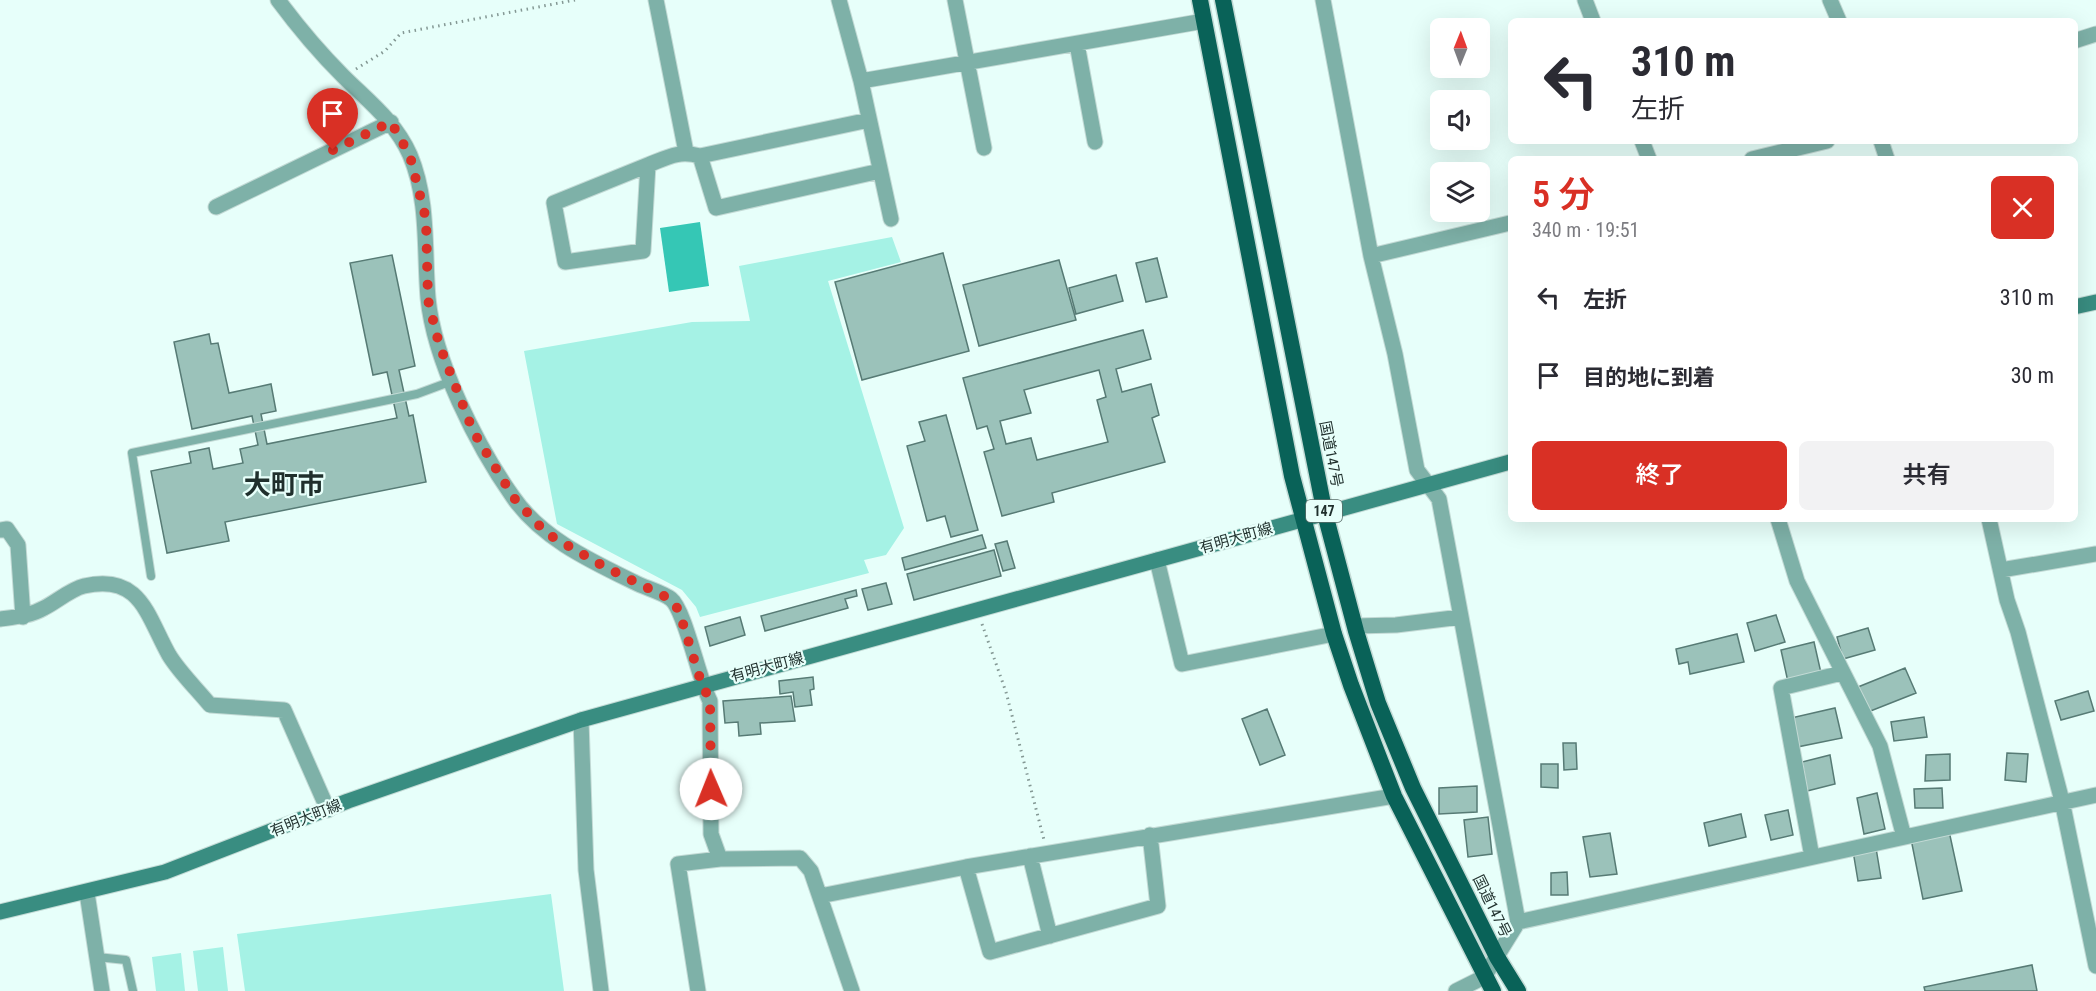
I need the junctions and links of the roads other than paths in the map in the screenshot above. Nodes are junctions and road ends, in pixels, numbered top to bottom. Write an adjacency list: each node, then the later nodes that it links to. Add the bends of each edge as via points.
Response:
1 (278, 0): 19 (street, via 301,31)
2 (656, 0): 23 (street)
3 (838, 0): 17 (street)
4 (955, 0): 16 (street)
5 (1200, 0): 12 (highway, 147)
6 (1323, 0): 30 (street)
7 (1585, 0): 10 (street)
8 (1830, 0): 11 (street)
9 (1225, 8): 12 (lane); 36 (highway, 国道147号 / 147)
10 (1592, 18)
11 (1838, 18)
12 (1204, 21): 15 (street); 37 (highway, 147)
13 (2096, 34): 14 (street)
14 (2078, 40)
15 (1077, 44): 16 (street); 20 (street)
16 (966, 63): 17 (street); 22 (street)
17 (861, 81): 18 (street)
18 (869, 120): 23 (street); 26 (street)
19 (391, 122): 27 (street); 33 (street, via 410,156 426,219 428,300)
20 (1095, 142)
21 (1814, 144): 24 (street)
22 (984, 148)
23 (693, 154): 25 (street); 26 (street, via 716,208)
24 (1764, 156)
25 (648, 165): 25 (street, via 554,203 565,262 643,251)
26 (880, 171): 28 (street)
27 (216, 207)
28 (891, 219)
29 (1508, 224): 30 (street)
30 (1371, 256): 35 (street, via 1417,471)
31 (2096, 302): 32 (main road)
32 (2078, 306)
33 (452, 381): 44 (lane, via 417,394 132,453); 51 (street, via 473,431 514,498 546,533 672,600)
34 (1508, 463): 35 (main road, 有明大町線)
35 (1427, 484): 36 (main road, 有明大町線); 46 (street, via 1438,498)
36 (1325, 514): 37 (main road, 有明大町線); 48 (highway, 国道147号 / 147)
37 (1302, 520): 42 (main road, 有明大町線); 49 (highway, 147)
38 (1779, 522): 50 (street, via 1797,581)
39 (1990, 522): 43 (street)
40 (0, 530): 45 (street, via 7,529 18,545)
41 (2096, 554): 43 (street)
42 (1157, 561): 49 (street, via 1182,664); 51 (main road, 有明大町線)
43 (2001, 570): 55 (street)
44 (151, 576)
45 (23, 617): 47 (street); 56 (street, via 82,586 118,584 141,600 170,656 210,705 284,710)
46 (1461, 617): 48 (street); 66 (street)
47 (0, 619)
48 (1355, 626): 69 (highway, 国道147号 / 147, via 1378,703 1413,788)
49 (1334, 634): 54 (highway, 147)
50 (1842, 673): 58 (street, via 1880,746); 60 (street, via 1781,688)
51 (702, 685): 52 (main road, 有明大町線); 61 (street, via 710,700 711,834)
52 (581, 720): 56 (main road, 有明大町線); 74 (street, via 586,870)
53 (2096, 795): 55 (street)
54 (1394, 796): 57 (street); 71 (highway, 147)
55 (2062, 801): 58 (street); 70 (street)
56 (328, 810): 63 (main road, 有明大町線, via 165,872)
57 (1150, 835): 59 (street); 67 (street, via 1158,906)
58 (1904, 837): 60 (street)
59 (1030, 856): 62 (street); 67 (street)
60 (1812, 857): 66 (street)
61 (720, 859): 64 (street, via 800,858 811,871); 75 (street, via 678,864)
62 (966, 867): 64 (street); 67 (street, via 990,952)
63 (87, 892): 65 (main road, 有明大町線); 68 (street)
64 (820, 896): 76 (street)
65 (1, 908)
66 (1518, 922): 69 (street)
67 (1050, 936)
68 (97, 957): 72 (street); 73 (lane, via 126,960)
69 (1497, 957): 71 (street); 78 (highway, 国道147号 / 147)
70 (2096, 966)
71 (1488, 984): 77 (street)
72 (102, 991)
73 (134, 991)
74 (601, 991)
75 (698, 991)
76 (852, 991)
77 (1456, 991)
78 (1518, 991)

